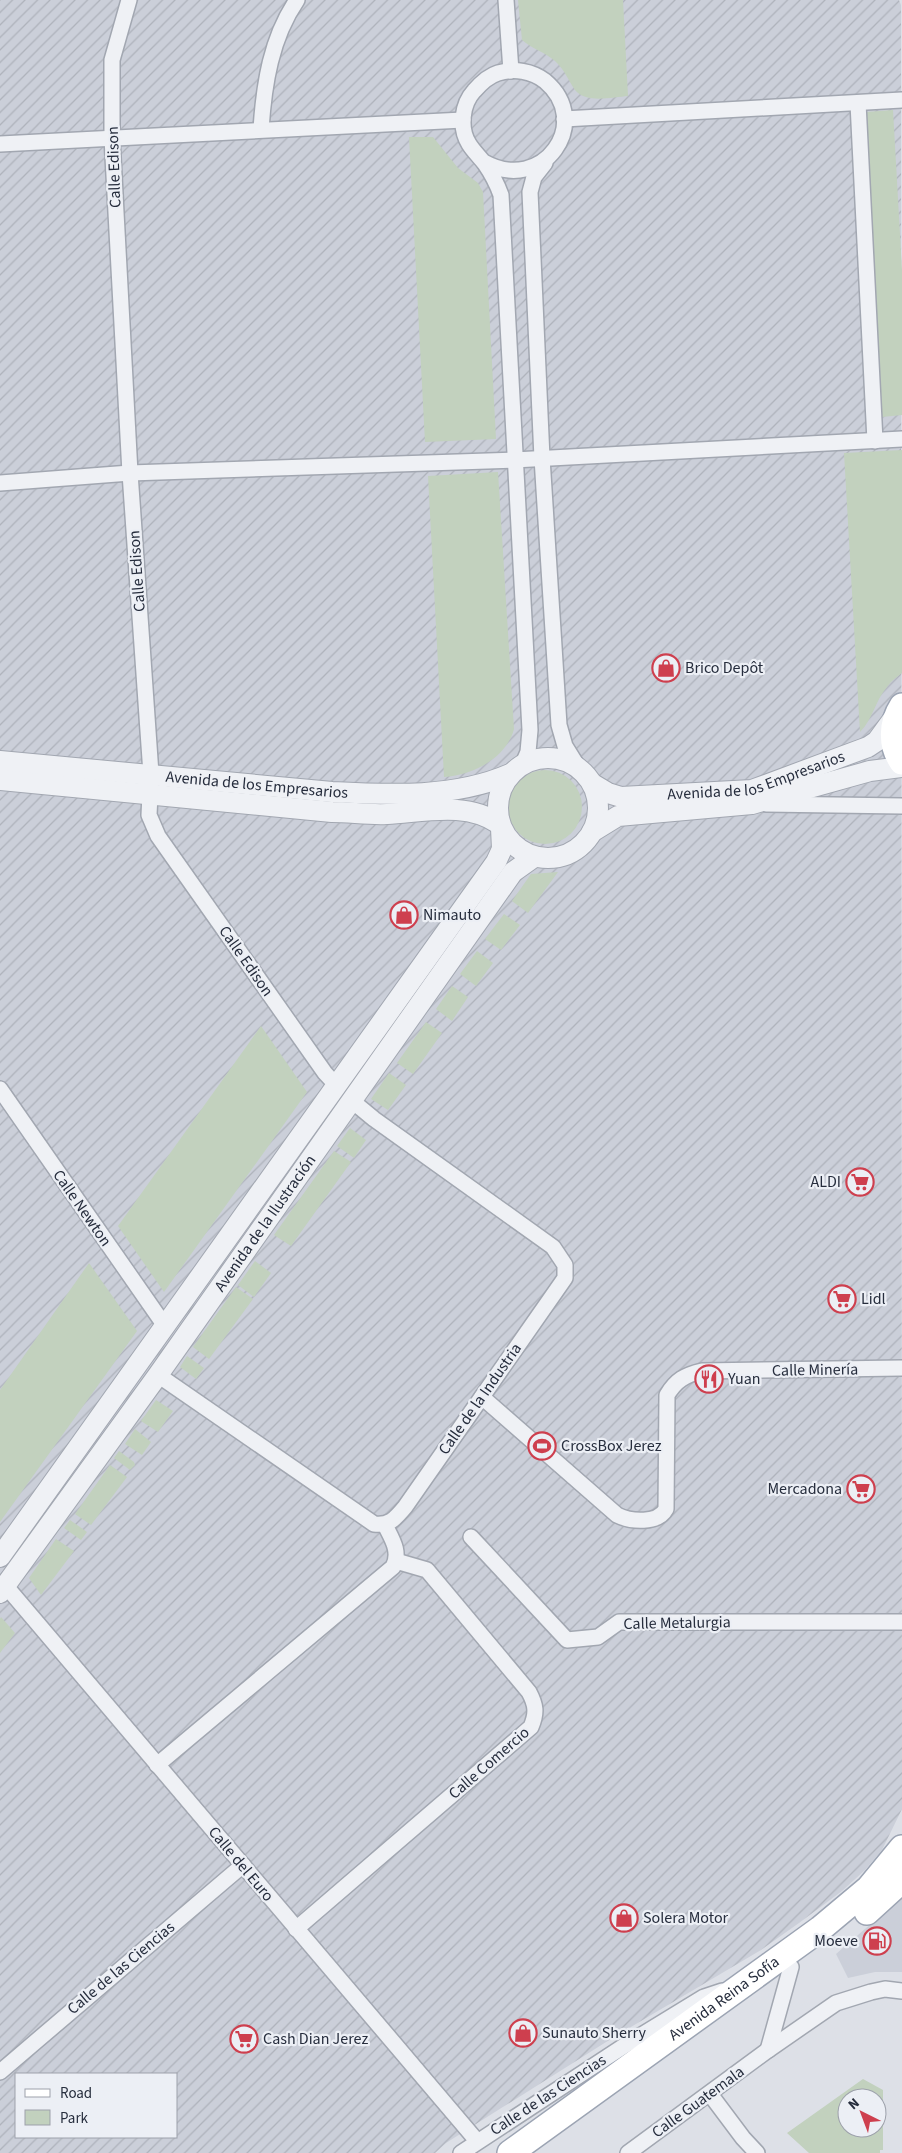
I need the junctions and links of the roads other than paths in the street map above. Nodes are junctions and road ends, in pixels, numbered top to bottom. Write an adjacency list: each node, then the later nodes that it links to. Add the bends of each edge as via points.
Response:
1 (130, 0): 10 (street, Calle Edison, via 112,60)
2 (297, 0): 9 (street, via 275,47 264,86)
3 (506, 0): 4 (street)
4 (511, 71): 7 (street, via 532,74 544,80 560,101); 8 (street, via 483,80 470,95)
5 (902, 100): 6 (street)
6 (858, 104): 7 (street); 15 (street)
7 (564, 119): 12 (street, via 560,142)
8 (463, 120): 9 (street); 13 (street, via 467,141)
9 (261, 129): 10 (street)
10 (112, 138): 11 (street); 18 (street, Calle Edison)
11 (0, 144)
12 (549, 156): 13 (street, via 523,171 508,171); 16 (street, via 534,178 530,192)
13 (484, 162): 17 (street, via 500,195)
14 (902, 439): 15 (street)
15 (875, 441): 16 (street)
16 (542, 458): 17 (street); 23 (street, via 559,725)
17 (514, 460): 18 (street); 25 (street, via 530,730 528,752)
18 (130, 473): 19 (street); 26 (street, Calle Edison)
19 (0, 482)
20 (901, 706): 22 (main road, via 893,730 894,744); 28 (street, Avenida de los Empresarios, via 883,735 868,747 752,790 621,797)
21 (0, 761): 26 (street, Avenida de los Empresarios)
22 (902, 762)
23 (578, 767): 25 (street, via 556,758 541,758); 28 (street)
24 (902, 767): 30 (street, Avenida de los Empresarios, via 870,771)
25 (516, 769): 26 (street, Avenida de los Empresarios, via 476,786 386,794 332,792); 32 (street, via 499,793 497,810)
26 (151, 774): 29 (street, Calle Edison)
27 (0, 780): 29 (street, Avenida de los Empresarios)
28 (592, 784): 33 (street, via 598,800 598,817)
29 (148, 794): 32 (street, Avenida de los Empresarios, via 332,812 384,814 464,810 489,817); 36 (street, Calle Edison, via 149,815 158,836 320,1066)
30 (752, 804): 31 (street, Avenida de los Empresarios); 33 (street, Avenida de los Empresarios, via 618,816)
31 (902, 806)
32 (500, 826): 34 (street, via 512,844); 36 (street, Avenida de la Ilustración, via 502,849 496,862)
33 (592, 832): 34 (street, via 571,853 557,858)
34 (534, 856): 36 (street, Avenida de la Ilustración, via 513,872)
35 (0, 1088): 37 (street, Calle Newton)
36 (344, 1093): 37 (street, Avenida de la Ilustración); 39 (street, Avenida de la Ilustración); 40 (street, Calle de la Industria, via 374,1120 553,1246 565,1265 565,1278)
37 (165, 1326): 43 (street, Avenida de la Ilustración)
38 (902, 1368): 40 (street, Calle Minería, via 702,1371 687,1374 674,1384 667,1395 666,1509 656,1520 625,1519 617,1515)
39 (158, 1375): 41 (street, via 374,1524); 45 (street, Avenida de la Ilustración)
40 (482, 1397): 41 (street, Calle de la Industria, via 405,1508)
41 (385, 1525): 44 (street, via 394,1541)
42 (471, 1537): 46 (street, Calle Metalurgia, via 567,1640 598,1637 619,1622)
43 (0, 1557)
44 (396, 1561): 47 (street, via 393,1567); 51 (street, Calle Comercio, via 427,1570 528,1692 535,1703 536,1714 531,1728)
45 (3, 1589): 47 (street, Calle del Euro)
46 (902, 1622)
47 (157, 1765): 49 (street, Calle del Euro)
48 (902, 1848): 53 (main road, Avenida Reina Sofía, via 869,1888 805,1940)
49 (243, 1865): 51 (street, Calle del Euro); 56 (street, Calle de las Ciencias)
50 (902, 1880): 52 (main road, Avenida Reina Sofía, via 852,1923)
51 (296, 1929): 58 (street, Calle del Euro)
52 (791, 1967): 55 (street); 61 (main road, Avenida Reina Sofía)
53 (742, 1983): 58 (street, Calle de las Ciencias, via 704,1997); 60 (main road, Avenida Reina Sofía)
54 (902, 1991): 55 (street, Calle Guatemala, via 885,1989 836,2004)
55 (768, 2050): 57 (street, Calle Guatemala)
56 (0, 2072)
57 (710, 2094): 62 (street, Calle Guatemala); 63 (street)
58 (477, 2141): 59 (street, Calle de las Ciencias)
59 (461, 2153)
60 (510, 2153)
61 (539, 2153)
62 (628, 2153)
63 (757, 2153)

